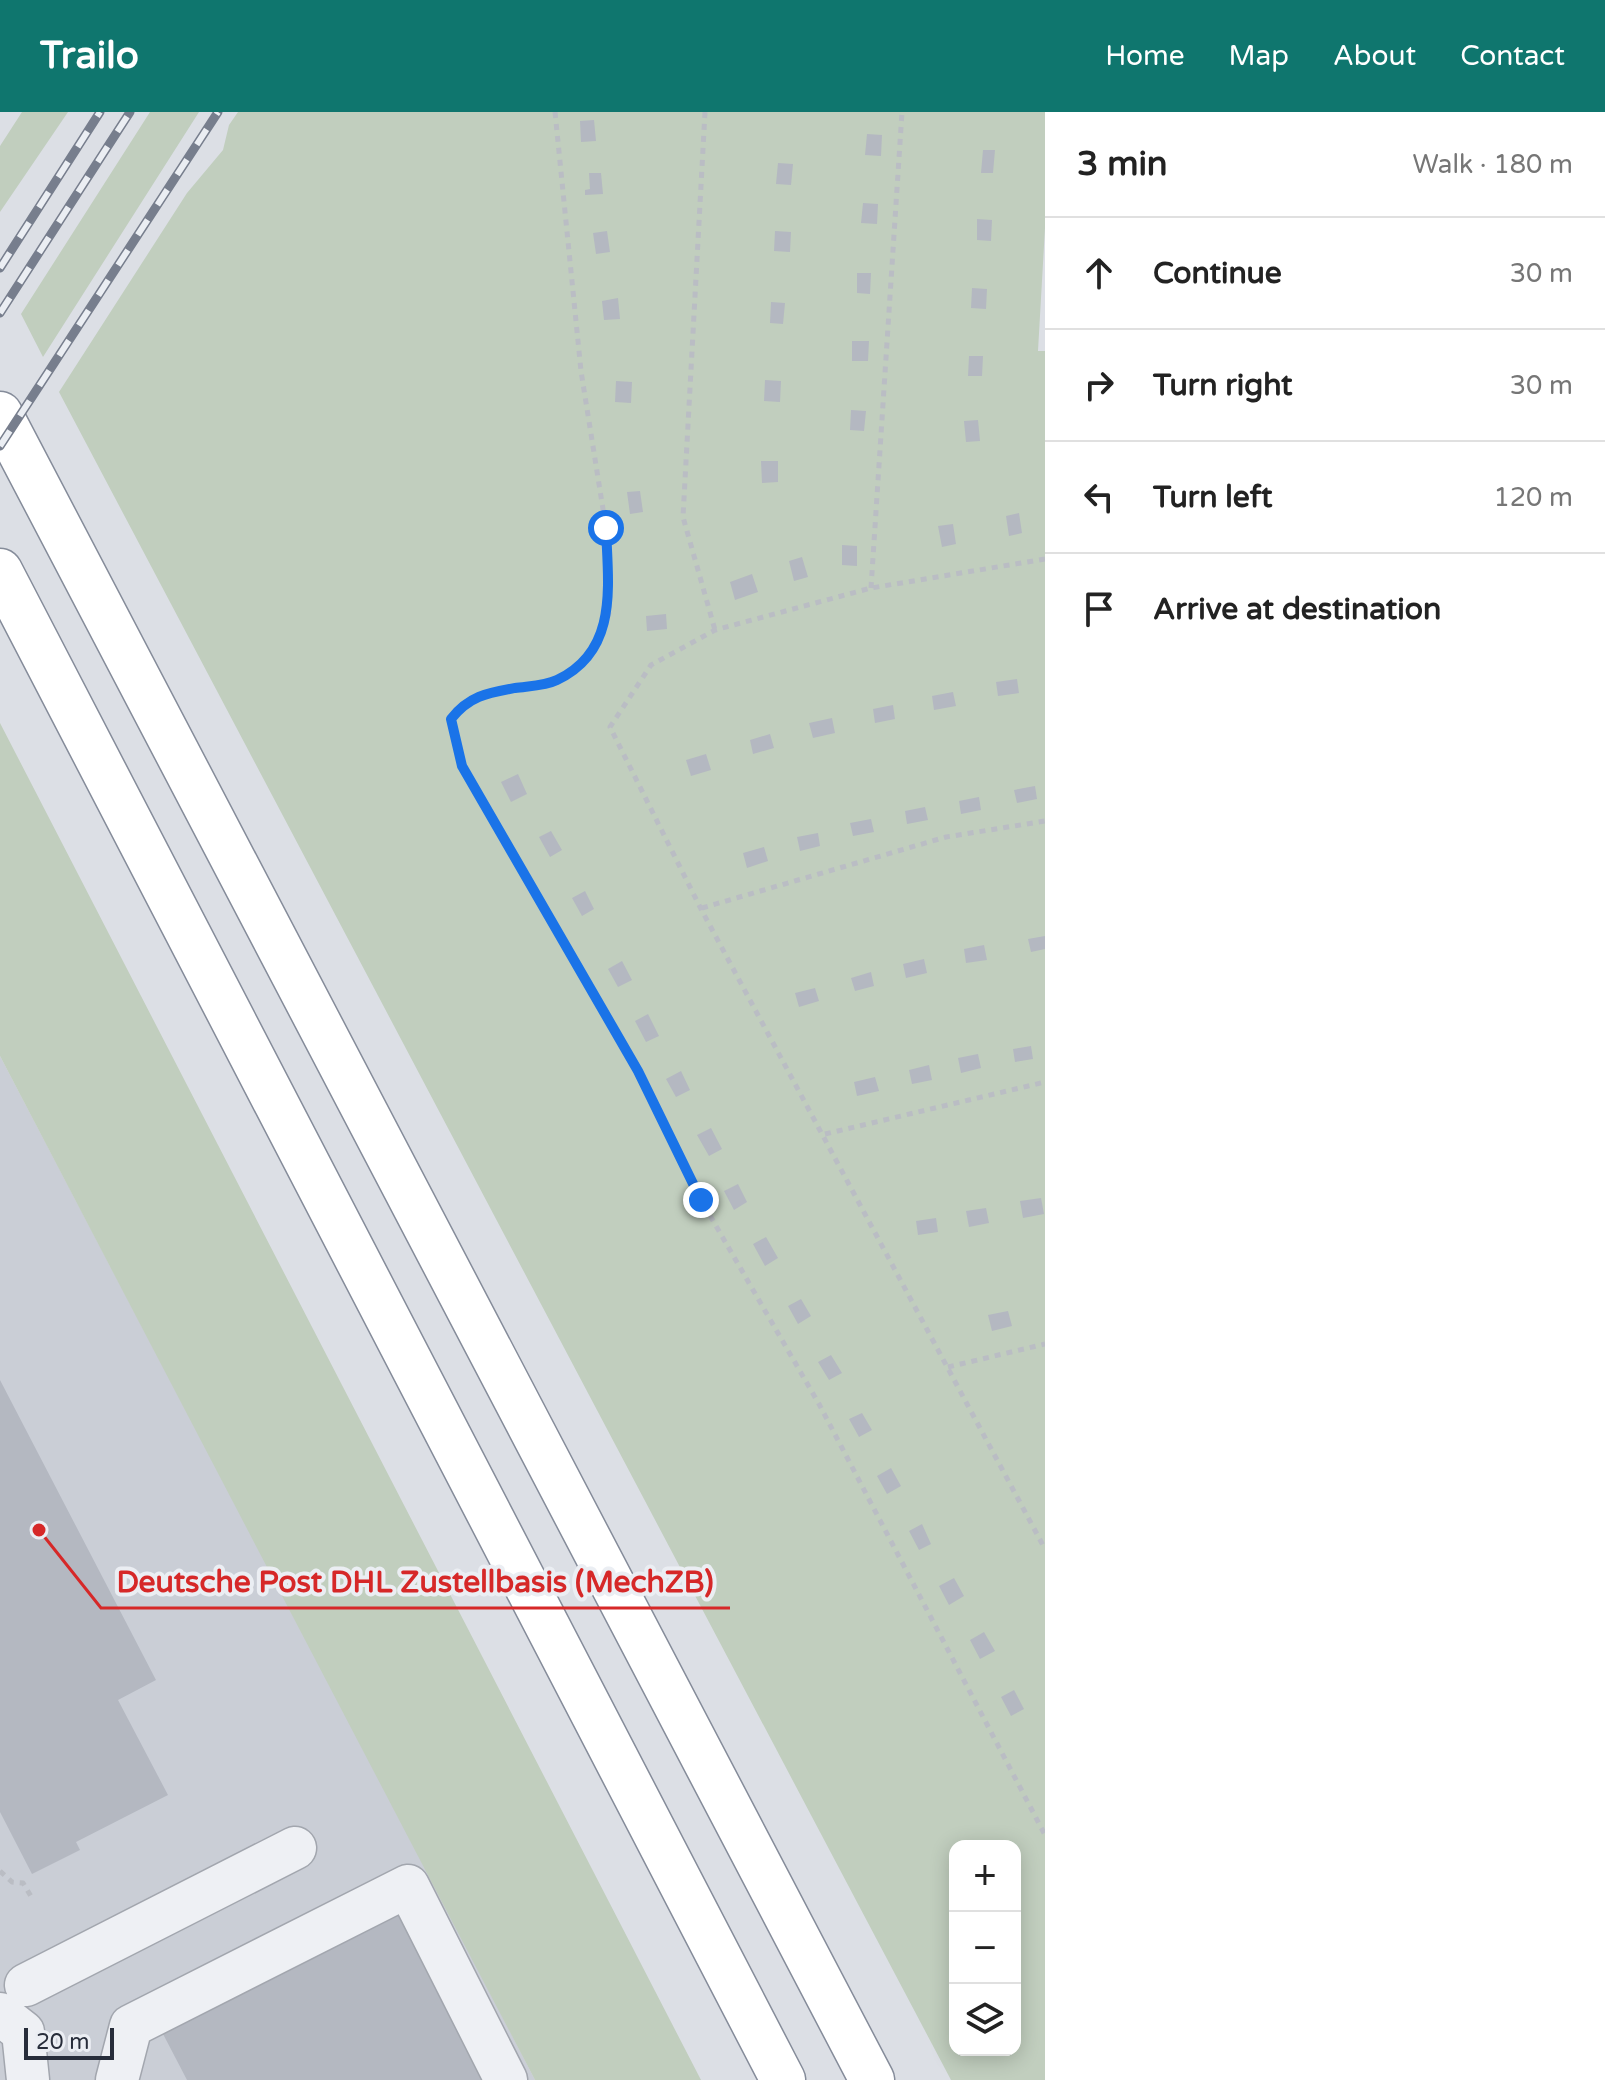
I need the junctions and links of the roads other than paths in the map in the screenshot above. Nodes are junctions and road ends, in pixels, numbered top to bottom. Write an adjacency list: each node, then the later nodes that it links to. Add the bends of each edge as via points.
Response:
1 (0, 414): 9 (highway)
2 (0, 571): 8 (highway)
3 (295, 1848): 4 (lane)
4 (13, 2000): 5 (lane)
5 (28, 2080)
6 (117, 2080): 7 (lane, via 131,2026 408,1886)
7 (506, 2080)
8 (783, 2080)
9 (872, 2080)

